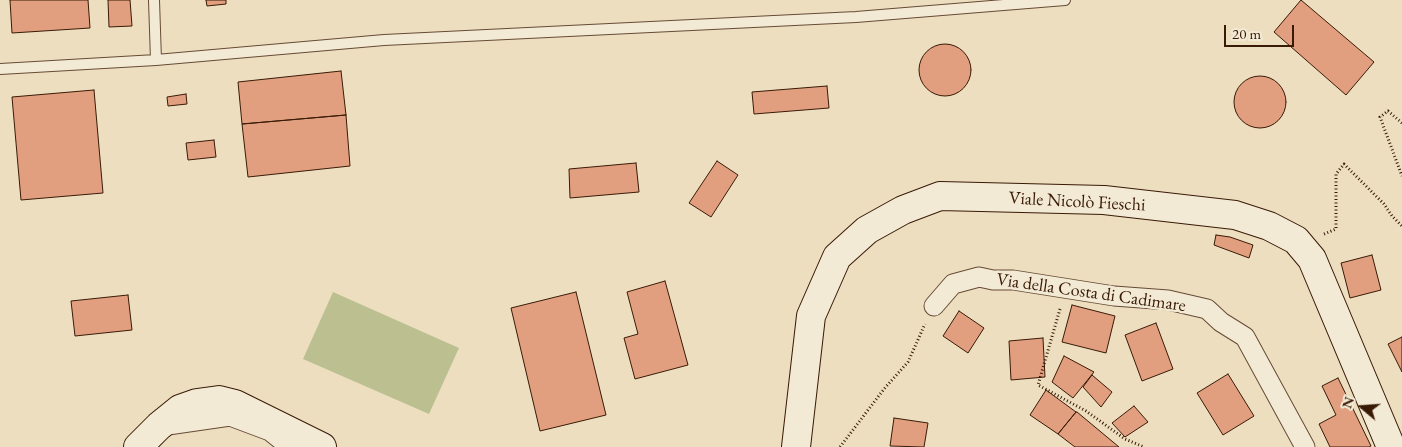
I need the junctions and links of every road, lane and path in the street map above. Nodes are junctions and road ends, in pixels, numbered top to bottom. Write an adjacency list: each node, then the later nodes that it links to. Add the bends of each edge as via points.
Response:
1 (154, 0): 3 (lane)
2 (1065, 0): 3 (lane, via 856,17 384,40)
3 (156, 60): 4 (lane)
4 (0, 69)
5 (1402, 123): 6 (path, via 1388,111 1380,117)
6 (1402, 176)
7 (1402, 226): 8 (path, via 1344,164 1336,174)
8 (1336, 229)
9 (1053, 304): 17 (path, via 1061,306 1038,385)
10 (934, 306): 16 (path, via 908,362); 18 (street, Via della Costa di Cadimare, via 953,284 979,277 1114,296 1168,300 1207,309 1245,337)
11 (159, 426): 12 (main road); 13 (street, via 230,416 270,431); 14 (main road, via 180,409 219,400 235,404)
12 (138, 447)
13 (290, 447)
14 (322, 447)
15 (796, 447): 19 (main road, Viale Nicolò Fieschi, via 811,316 837,257 867,230 903,210 940,196 1104,200 1235,215 1269,226 1296,240 1312,258)
16 (840, 447)
17 (1144, 447)
18 (1305, 447)
19 (1391, 447)

